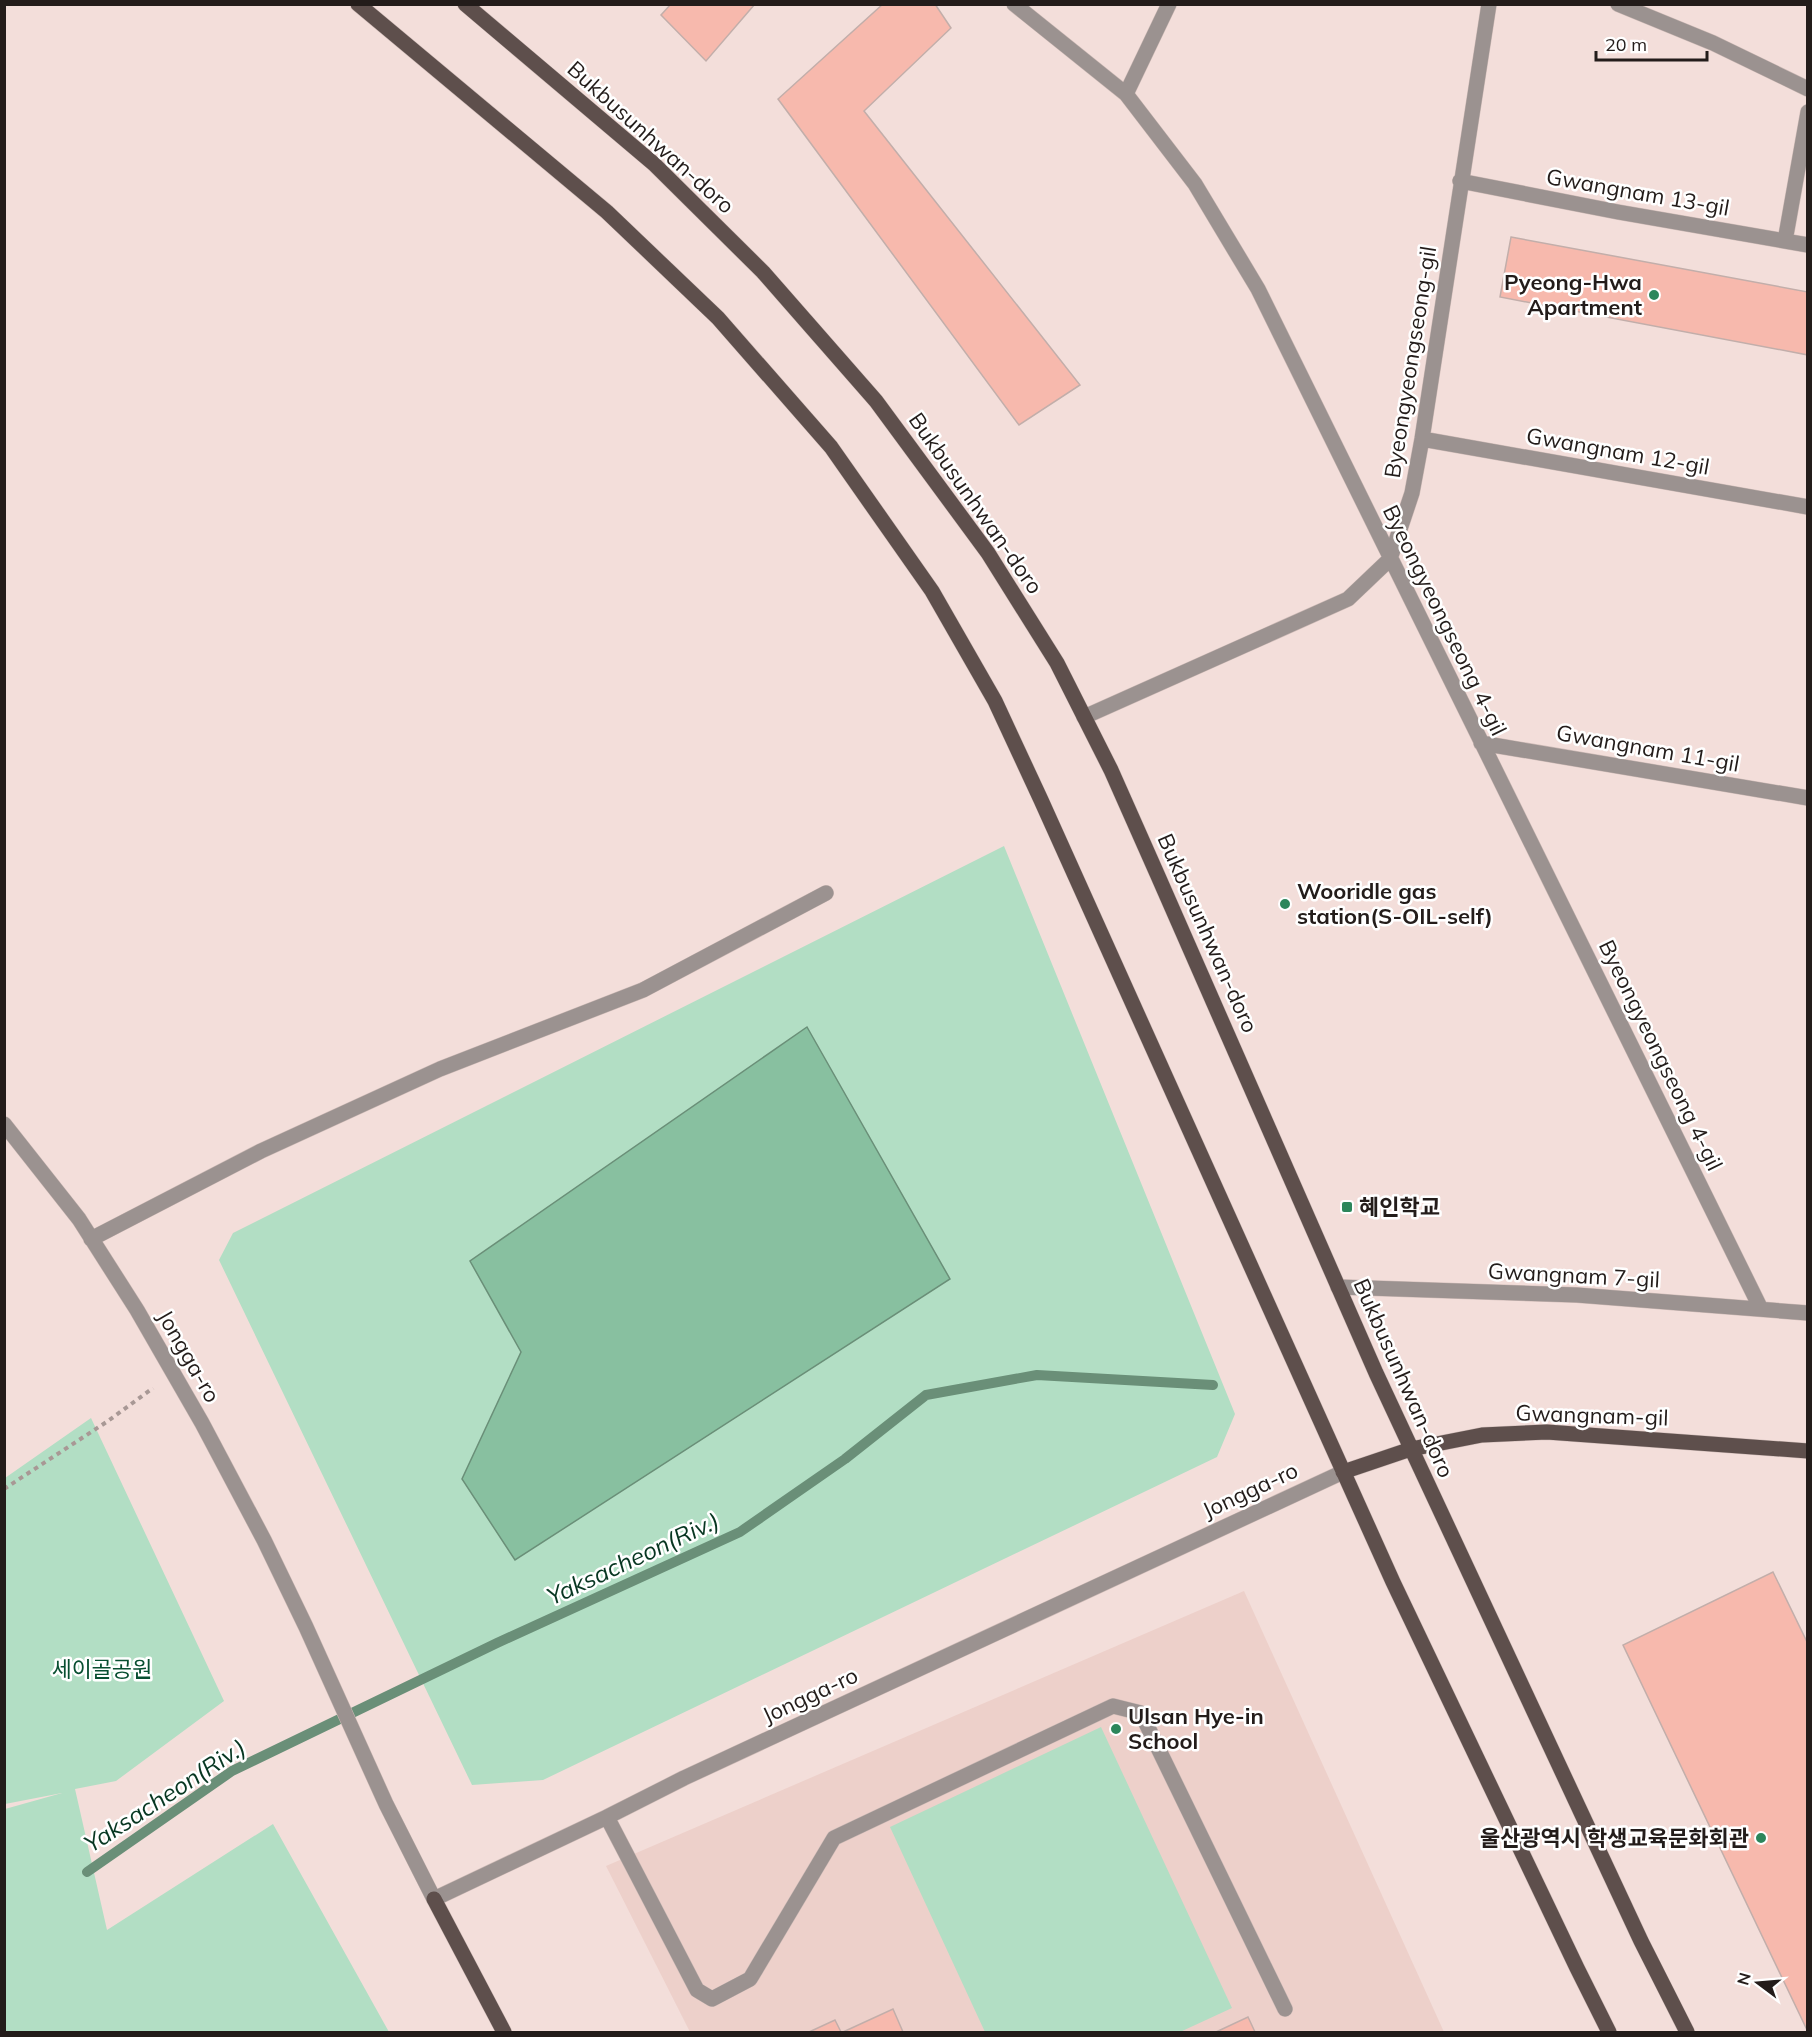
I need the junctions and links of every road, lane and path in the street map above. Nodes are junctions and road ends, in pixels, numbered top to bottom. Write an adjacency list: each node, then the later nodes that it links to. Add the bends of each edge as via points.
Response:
1 (358, 4): 28 (main road, via 607,212 718,318 831,447 932,591 994,701 1041,800)
2 (465, 4): 16 (main road, Bukbusunhwan-doro, via 654,164 763,272 876,401 988,553 1057,663)
3 (1014, 4): 8 (street, Byeongyeongseong 4-gil)
4 (1169, 4): 8 (street)
5 (1489, 4): 10 (street, Byeongyeongseong-gil)
6 (1618, 4): 7 (street, via 1713,43)
7 (1808, 89)
8 (1126, 94): 15 (street, Byeongyeongseong 4-gil, via 1196,184 1258,289)
9 (1808, 112): 11 (street)
10 (1460, 181): 11 (street, Gwangnam 13-gil); 13 (street, Byeongyeongseong-gil)
11 (1785, 241): 12 (street, Gwangnam 13-gil)
12 (1808, 245)
13 (1422, 439): 14 (street, Gwangnam 12-gil); 15 (street, Byeongyeongseong-gil, via 1412,493)
14 (1808, 507)
15 (1390, 559): 16 (street, Byeongyeongseong-gil, via 1348,598); 17 (street, Byeongyeongseong 4-gil)
16 (1084, 717): 22 (main road, Bukbusunhwan-doro, via 1111,770)
17 (1481, 743): 18 (street, Gwangnam 11-gil); 23 (street, Byeongyeongseong 4-gil)
18 (1808, 798)
19 (826, 893): 21 (street, via 643,990 429,1073 261,1150)
20 (4, 1124): 21 (street, Jongga-ro)
21 (92, 1239): 25 (street, Jongga-ro)
22 (1338, 1287): 23 (street, Gwangnam 7-gil, via 1577,1295); 26 (main road, Bukbusunhwan-doro)
23 (1761, 1310): 24 (street, Gwangnam 7-gil)
24 (1808, 1313)
25 (173, 1374): 29 (path); 31 (street, Jongga-ro, via 258,1529)
26 (1411, 1449): 27 (main road, Gwangnam-gil, via 1482,1435 1547,1432); 28 (main road, Gwangnam-gil); 35 (main road, Bukbusunhwan-doro)
27 (1808, 1451)
28 (1343, 1472): 30 (street, Jongga-ro); 34 (main road)
29 (4, 1489)
30 (607, 1817): 31 (street, Jongga-ro); 32 (street, via 697,1990 712,1999 750,1978 834,1838 1113,1706 1141,1713)
31 (434, 1899): 33 (main road)
32 (1285, 2009)
33 (504, 2032)
34 (1609, 2032)
35 (1687, 2032)

